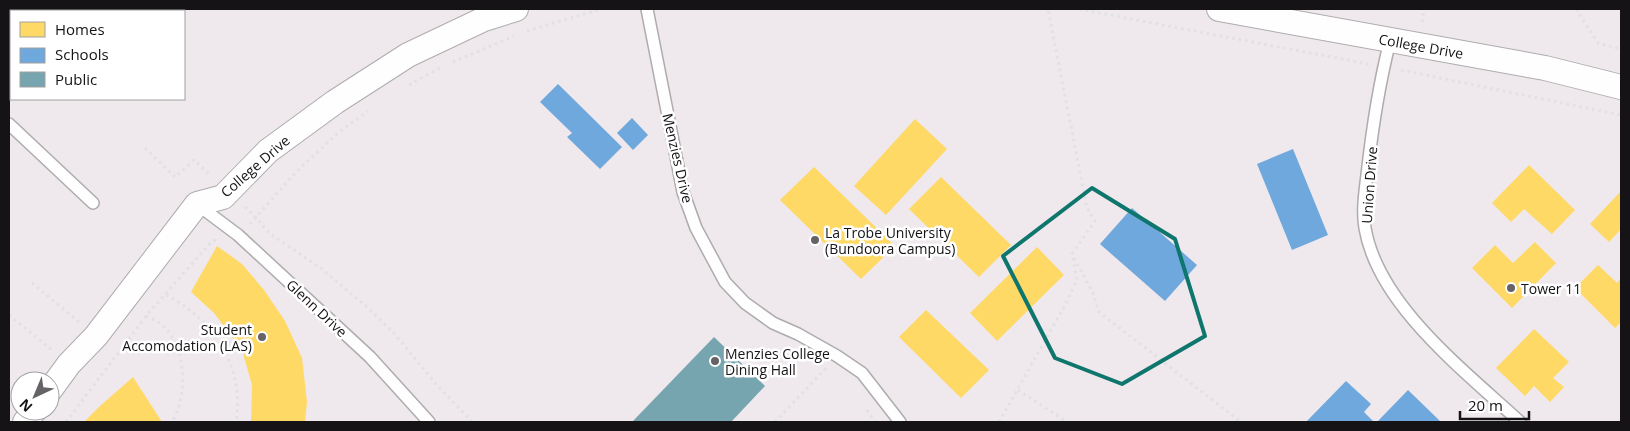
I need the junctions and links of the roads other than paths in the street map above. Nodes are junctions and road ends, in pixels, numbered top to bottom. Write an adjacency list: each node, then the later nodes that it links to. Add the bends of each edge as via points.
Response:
1 (516, 9): 8 (street, College Drive, via 484,19 408,55 335,102 268,151 223,197)
2 (647, 9): 11 (lane, Menzies Drive, via 683,192 696,228 725,282 745,303 773,324 798,334 862,373)
3 (1219, 9): 4 (street, College Drive)
4 (1390, 41): 5 (street, College Drive, via 1545,68); 12 (lane, Union Drive, via 1365,190 1364,227 1376,263 1405,312)
5 (1621, 87)
6 (9, 124): 7 (lane)
7 (93, 203)
8 (197, 204): 9 (street, via 96,336); 10 (lane, Glenn Drive, via 238,235 370,357)
9 (60, 377)
10 (429, 422)
11 (900, 422)
12 (1520, 422)

